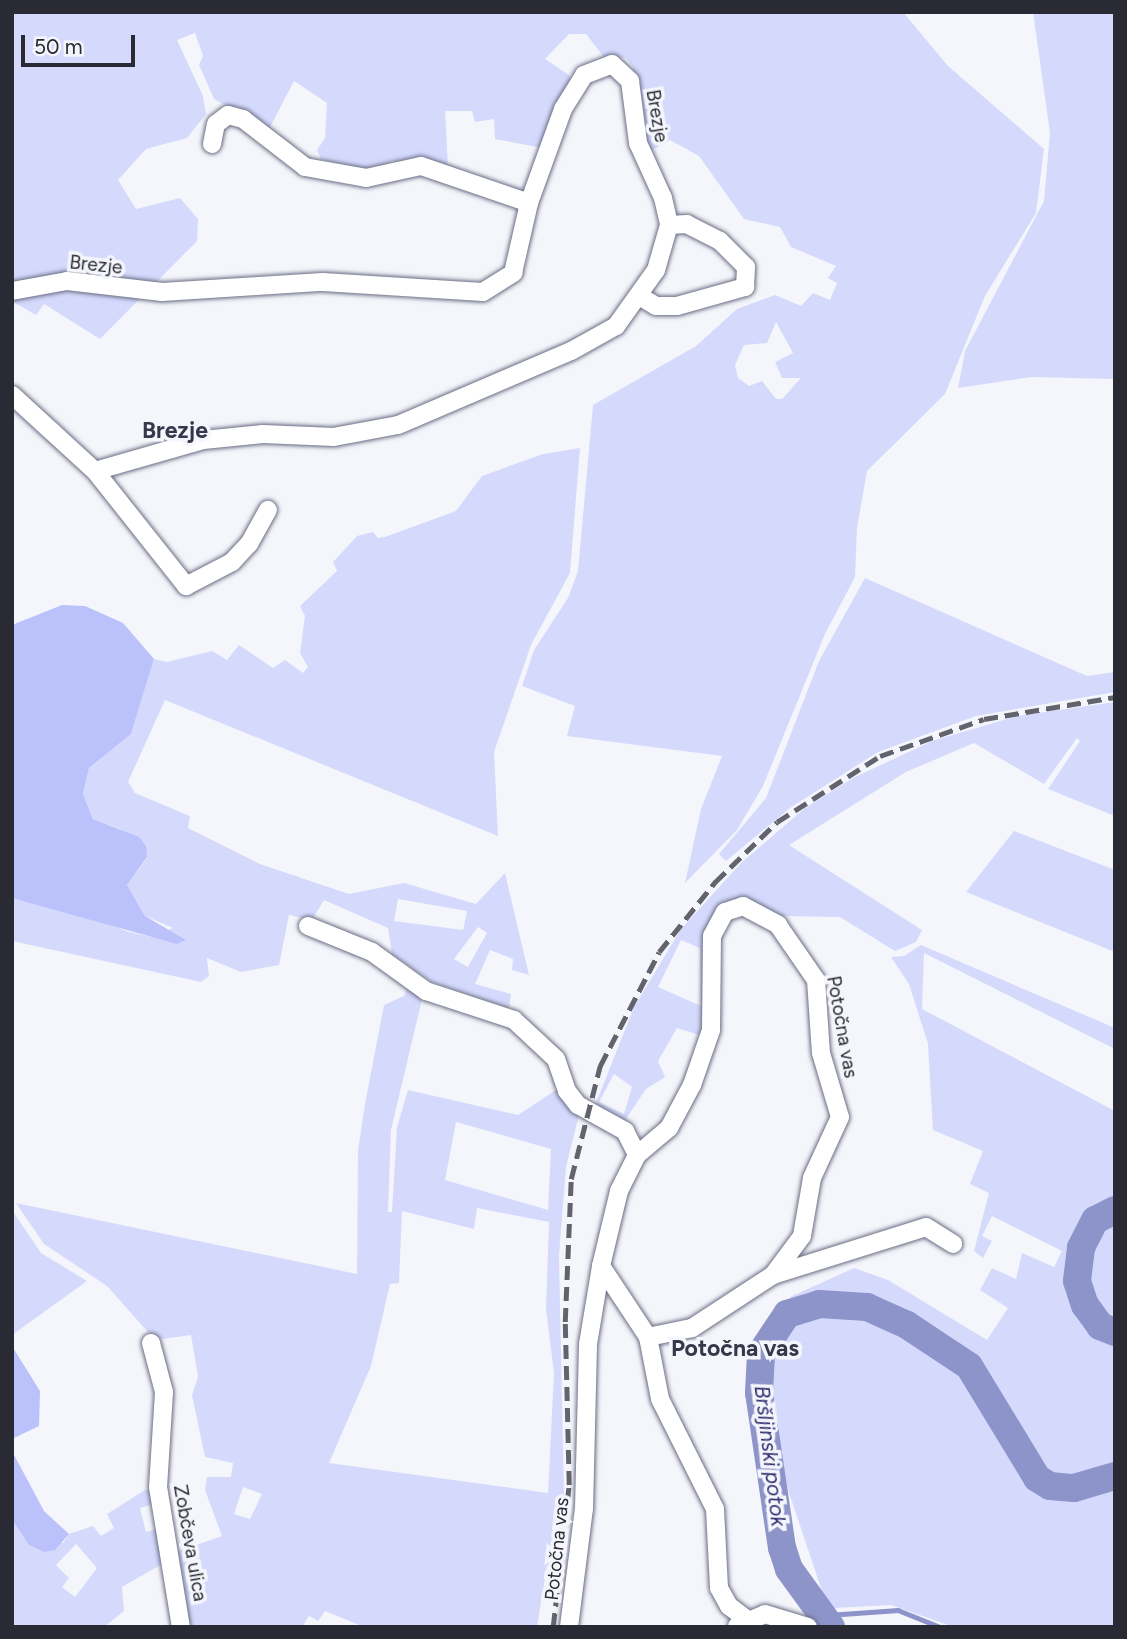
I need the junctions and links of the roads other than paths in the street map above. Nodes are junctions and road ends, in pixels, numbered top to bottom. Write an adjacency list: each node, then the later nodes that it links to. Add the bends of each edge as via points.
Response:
1 (212, 144): 2 (street, via 216,124 228,115 243,119 305,167 366,178 421,166)
2 (529, 203): 3 (street, Brezje, via 563,109 584,75 612,64 630,81 638,143 663,198); 4 (street, Brezje, via 513,273 483,292 323,282 162,292 67,281)
3 (669, 226): 5 (street, via 665,248); 5 (street, via 687,224 720,241 746,267 745,287 677,306 656,306)
4 (12, 291)
5 (641, 297): 7 (street, via 616,326 571,351 398,425 334,437 263,434 203,440)
6 (12, 395): 7 (street)
7 (95, 471): 8 (street, via 186,586 232,562 249,544)
8 (268, 510)
9 (308, 926): 10 (street, via 372,952 426,991 514,1020 556,1059 567,1091 587,1111 625,1131)
10 (636, 1155): 12 (street, Potočna vas, via 619,1191); 13 (street, Potočna vas, via 669,1128 692,1085 711,1030 712,936 725,912 743,906 778,925 816,980 821,1053 840,1117 812,1178 802,1236)
11 (953, 1244): 13 (street, via 926,1227)
12 (601, 1266): 14 (street); 18 (street, Potočna vas, via 588,1344 584,1509)
13 (774, 1275): 14 (street, Potočna vas, via 692,1328)
14 (648, 1337): 16 (street, via 660,1399 715,1509 719,1588)
15 (151, 1343): 17 (street, Zobčeva ulica, via 164,1392 158,1487)
16 (741, 1623): 19 (street, via 778,1616)
17 (181, 1627)
18 (569, 1627)
19 (808, 1627)

